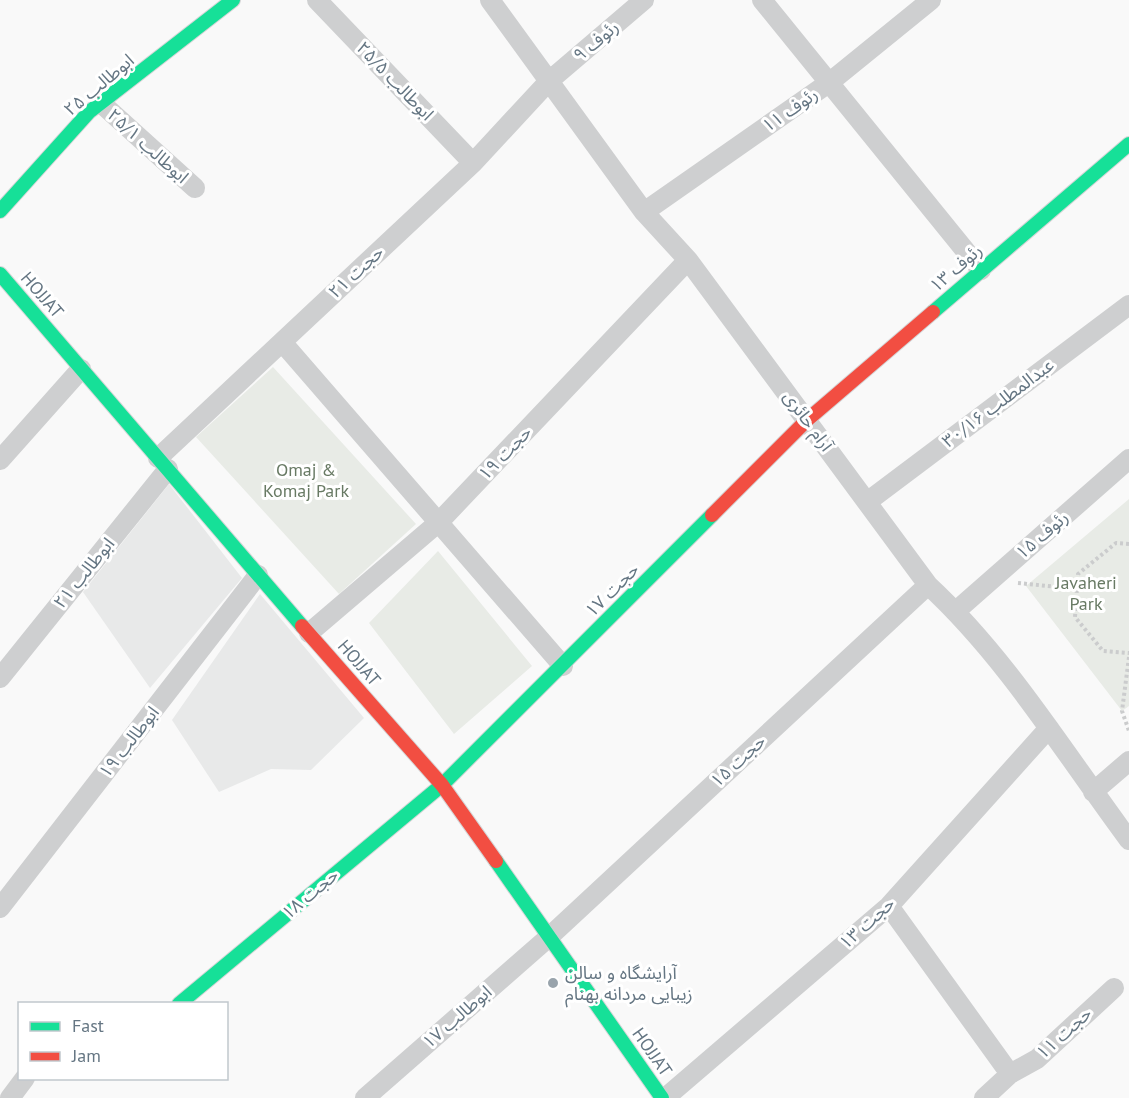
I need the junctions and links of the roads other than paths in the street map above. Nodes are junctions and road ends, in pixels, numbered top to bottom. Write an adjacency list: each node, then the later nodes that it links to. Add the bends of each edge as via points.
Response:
1 (234, 0): 9 (street, ابوطالب ۲۵)
2 (316, 0): 11 (street, ابوطالب ۲۵/۵)
3 (490, 0): 7 (street, آرام حائری)
4 (644, 0): 7 (street, رئوف ۹)
5 (762, 0): 8 (street)
6 (931, 0): 8 (street, رئوف ۱۱)
7 (549, 81): 11 (street, حجت ۲۱); 14 (street, آرام حائری)
8 (830, 82): 14 (street, رئوف ۱۱); 16 (street)
9 (101, 103): 12 (street, ابوطالب ۲۵/۱); 13 (street, ابوطالب ۲۵)
10 (1129, 144): 16 (street, رئوف ۱۳)
11 (473, 163): 19 (street, حجت ۲۱)
12 (195, 188)
13 (0, 211)
14 (644, 212): 15 (street, آرام حائری)
15 (688, 260): 21 (street, آرام حائری); 26 (street, حجت ۱۹)
16 (981, 270): 21 (street, رئوف ۱۳)
17 (0, 274): 20 (street, HOJJAT)
18 (1129, 305): 25 (street, عبدالمطلب ۳۰/۱۶)
19 (282, 342): 24 (street, حجت ۲۱); 26 (street)
20 (81, 369): 23 (street); 24 (street, HOJJAT)
21 (807, 420): 25 (street, آرام حائری); 31 (street, حجت ۱۷)
22 (1129, 459): 29 (street, رئوف ۱۵)
23 (0, 460)
24 (163, 463): 27 (street, HOJJAT); 32 (street, ابوطالب ۲۱)
25 (867, 502): 28 (street, آرام حائری)
26 (439, 522): 30 (street, حجت ۱۹); 31 (street)
27 (258, 575): 30 (street, HOJJAT); 39 (street, ابوطالب ۱۹)
28 (928, 585): 29 (street, آرام حائری); 40 (street, حجت ۱۵)
29 (956, 611): 33 (street, آرام حائری)
30 (309, 633): 35 (street, HOJJAT)
31 (563, 666): 35 (street, حجت ۱۷)
32 (0, 678)
33 (1049, 728): 36 (street, آرام حائری); 38 (street, حجت ۱۳)
34 (1129, 761): 36 (street)
35 (442, 784): 40 (street, HOJJAT); 42 (street, حجت ۱۸)
36 (1093, 792): 37 (street, آرام حائری)
37 (1129, 840)
38 (889, 906): 43 (street); 47 (street, حجت ۱۳)
39 (0, 908)
40 (549, 937): 46 (street, ابوطالب ۱۷); 47 (street, HOJJAT)
41 (1114, 988): 43 (street, حجت ۱۱, via 1037,1059)
42 (181, 1002)
43 (1010, 1074): 48 (street, حجت ۱۱)
44 (24, 1080): 45 (street)
45 (10, 1098)
46 (364, 1098)
47 (663, 1098)
48 (984, 1098)

